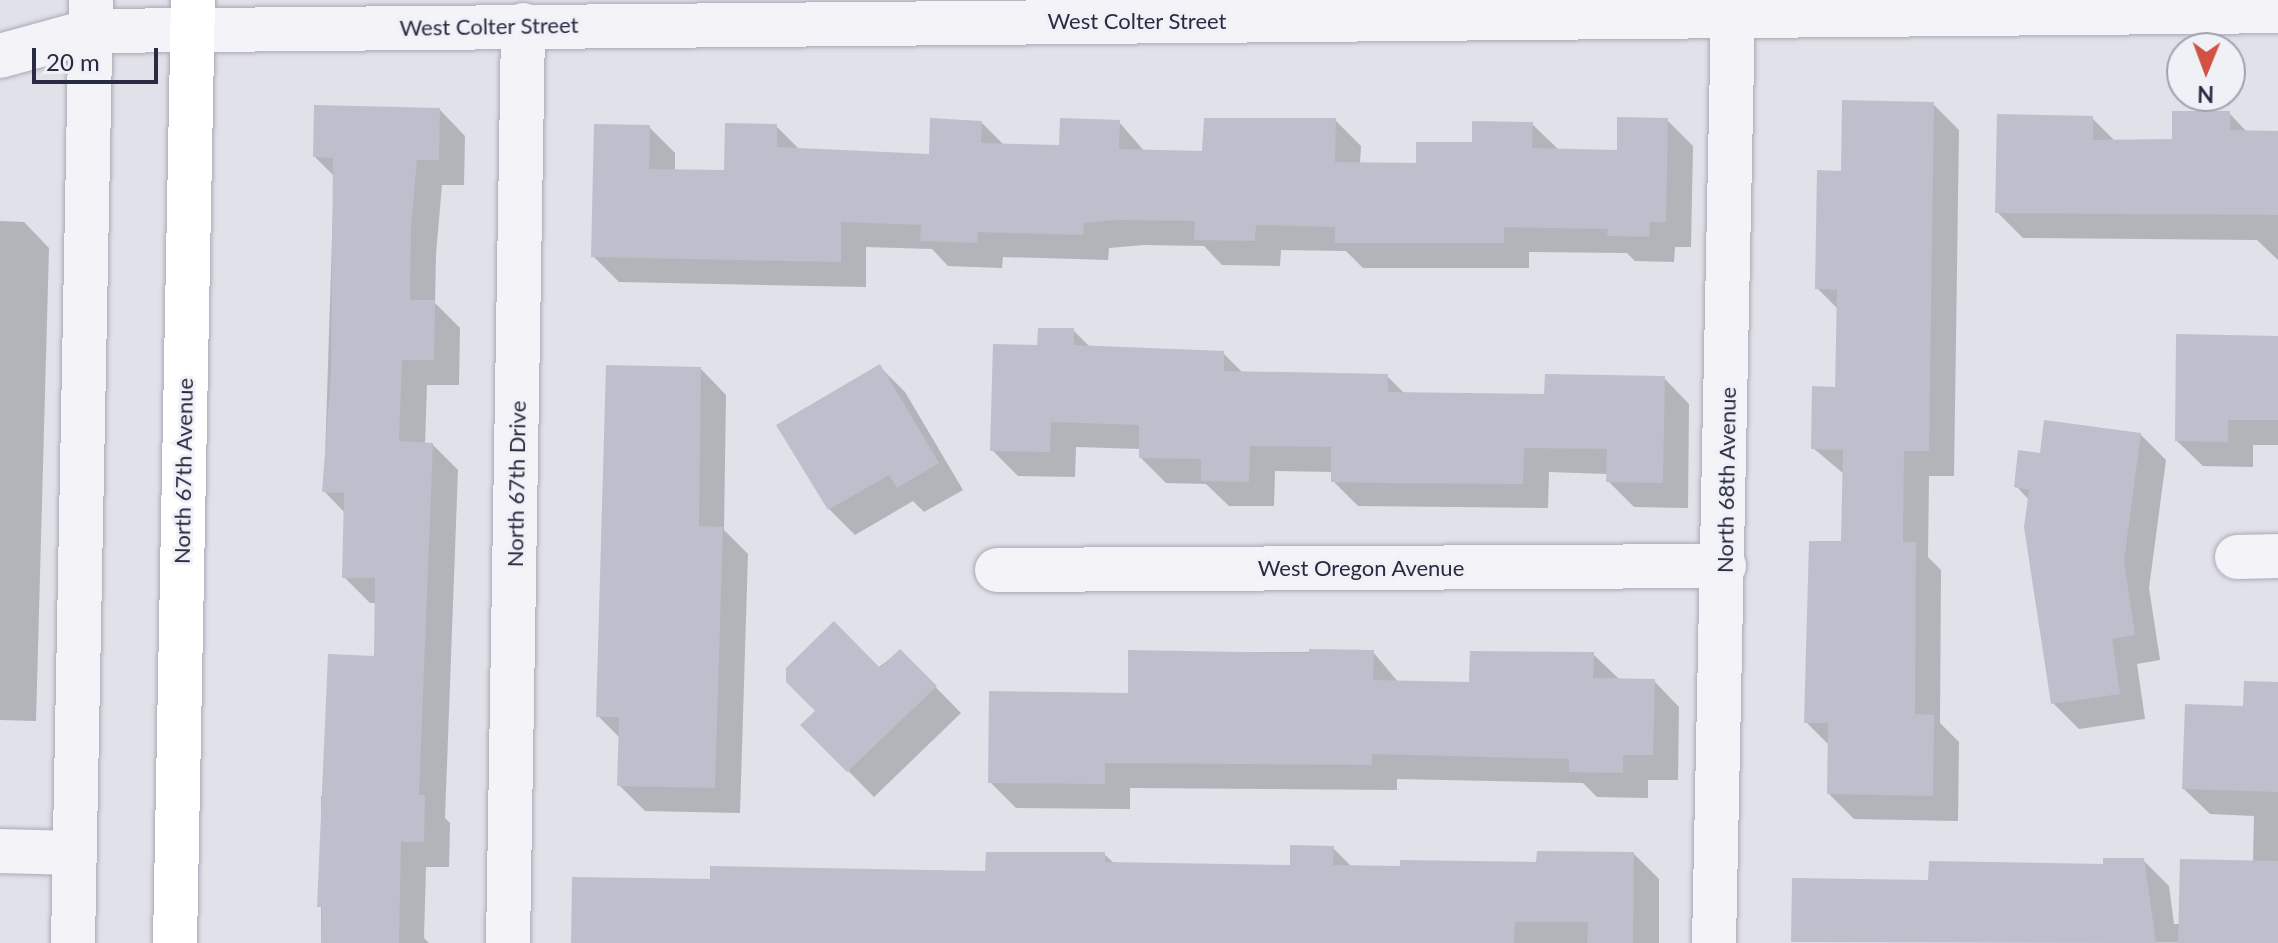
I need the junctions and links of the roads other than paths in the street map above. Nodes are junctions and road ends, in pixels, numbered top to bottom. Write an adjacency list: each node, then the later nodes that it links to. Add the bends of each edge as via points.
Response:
1 (2278, 11): 4 (street, West Colter Street)
2 (193, 15): 3 (street, West Colter Street); 5 (street, West Colter Street); 12 (main road, North 67th Avenue)
3 (91, 16): 6 (street, West Colter Street); 10 (street)
4 (1733, 16): 5 (street, West Colter Street); 7 (street, North 68th Avenue)
5 (523, 25): 13 (street, North 67th Drive)
6 (0, 56)
7 (1724, 566): 8 (street, West Oregon Avenue); 14 (street, North 68th Avenue)
8 (997, 570)
9 (0, 851): 10 (street)
10 (75, 853): 11 (street)
11 (73, 943)
12 (175, 943)
13 (508, 943)
14 (1714, 943)

